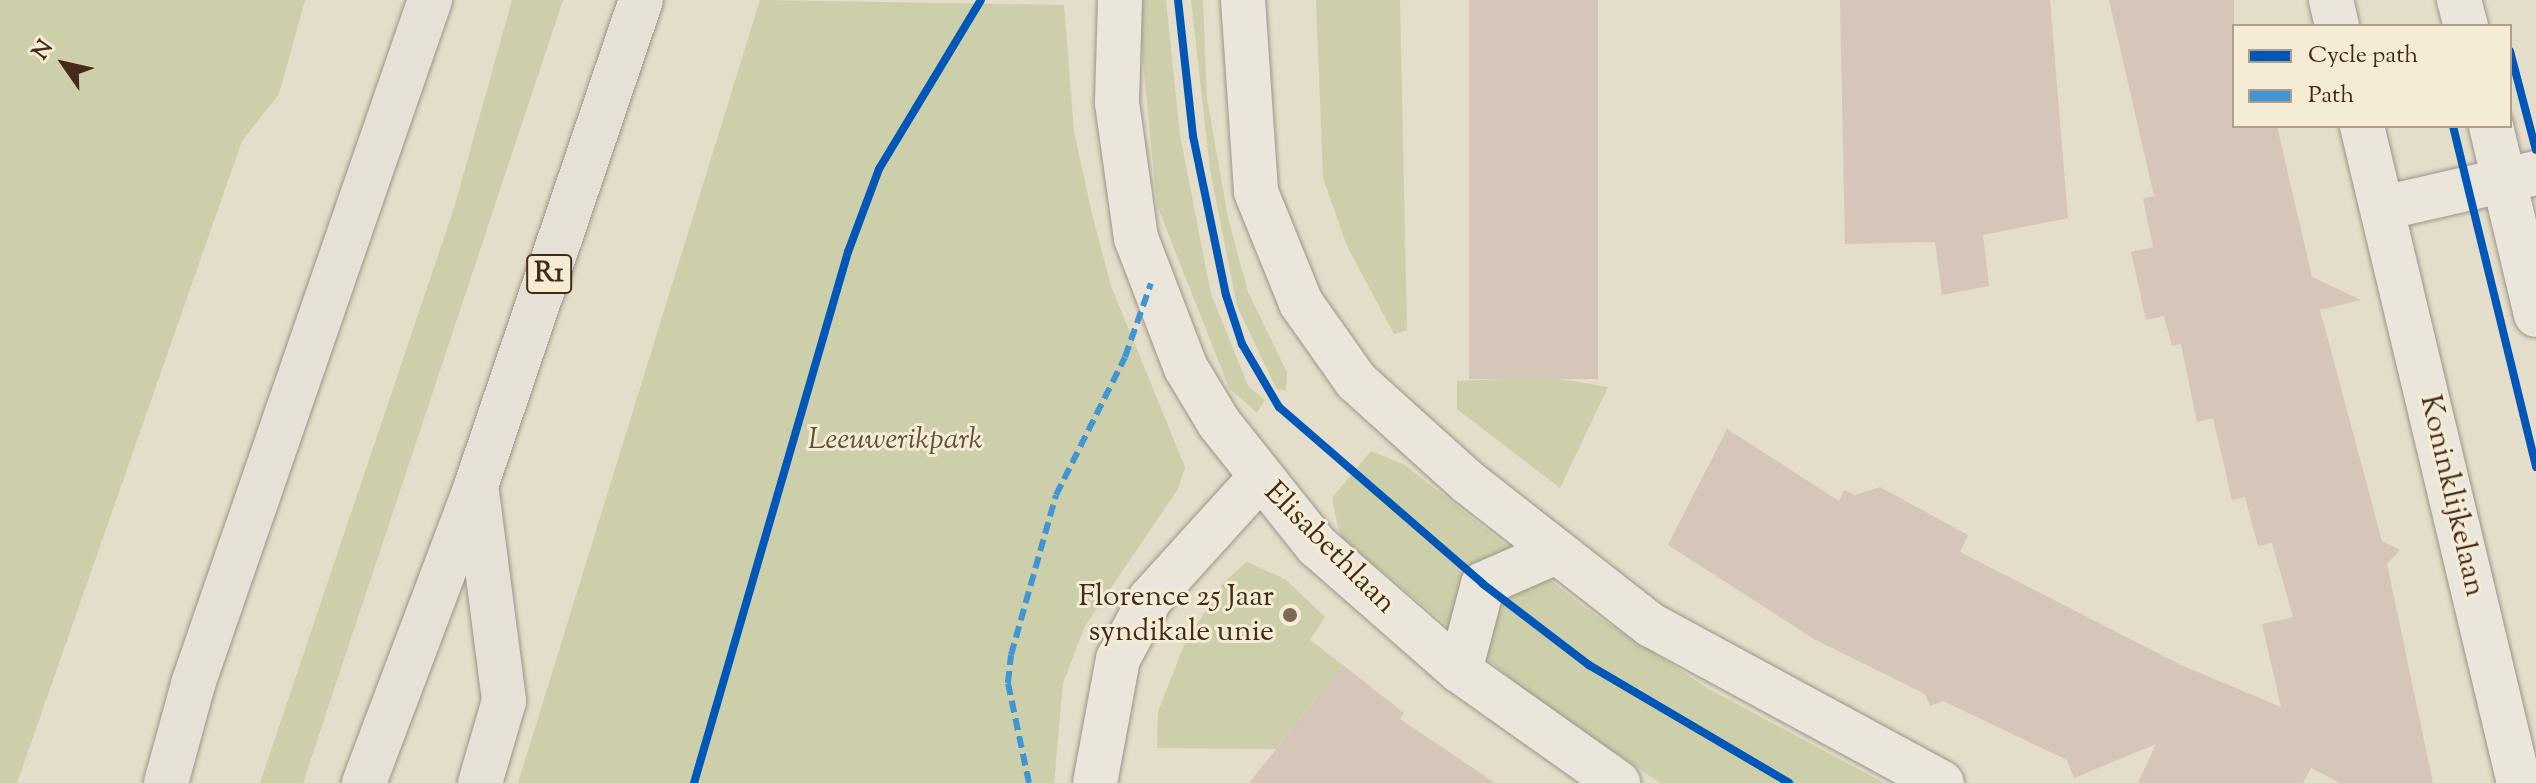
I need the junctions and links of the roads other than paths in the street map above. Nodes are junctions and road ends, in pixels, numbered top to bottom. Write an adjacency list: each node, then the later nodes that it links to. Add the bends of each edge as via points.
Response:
1 (430, 0): 18 (highway)
2 (641, 0): 15 (highway, R1)
3 (1120, 0): 14 (main road, Elisabethlaan, via 1121,170 1136,238 1186,368)
4 (1243, 0): 16 (main road, via 1256,192 1301,303 1387,413)
5 (2331, 0): 7 (main road)
6 (2459, 0): 8 (main road)
7 (2337, 24)
8 (2465, 24)
9 (2363, 128): 12 (main road, Koninklijkelaan)
10 (2492, 128): 11 (main road)
11 (2520, 176): 12 (main road); 13 (main road)
12 (2383, 208): 26 (main road, Koninklijkelaan)
13 (2536, 315)
14 (1258, 480): 17 (main road, Elisabethlaan, via 1317,546); 23 (main road, via 1150,599 1118,659)
15 (476, 486): 21 (highway, R1); 22 (highway, via 504,701)
16 (1554, 553): 17 (main road, via 1483,584); 25 (main road, via 1711,661)
17 (1460, 671): 24 (main road, Elisabethlaan)
18 (193, 684): 19 (highway); 20 (highway)
19 (141, 783)
20 (166, 783)
21 (364, 783)
22 (480, 783)
23 (1095, 783)
24 (1618, 783)
25 (1942, 783)
26 (2519, 783)

